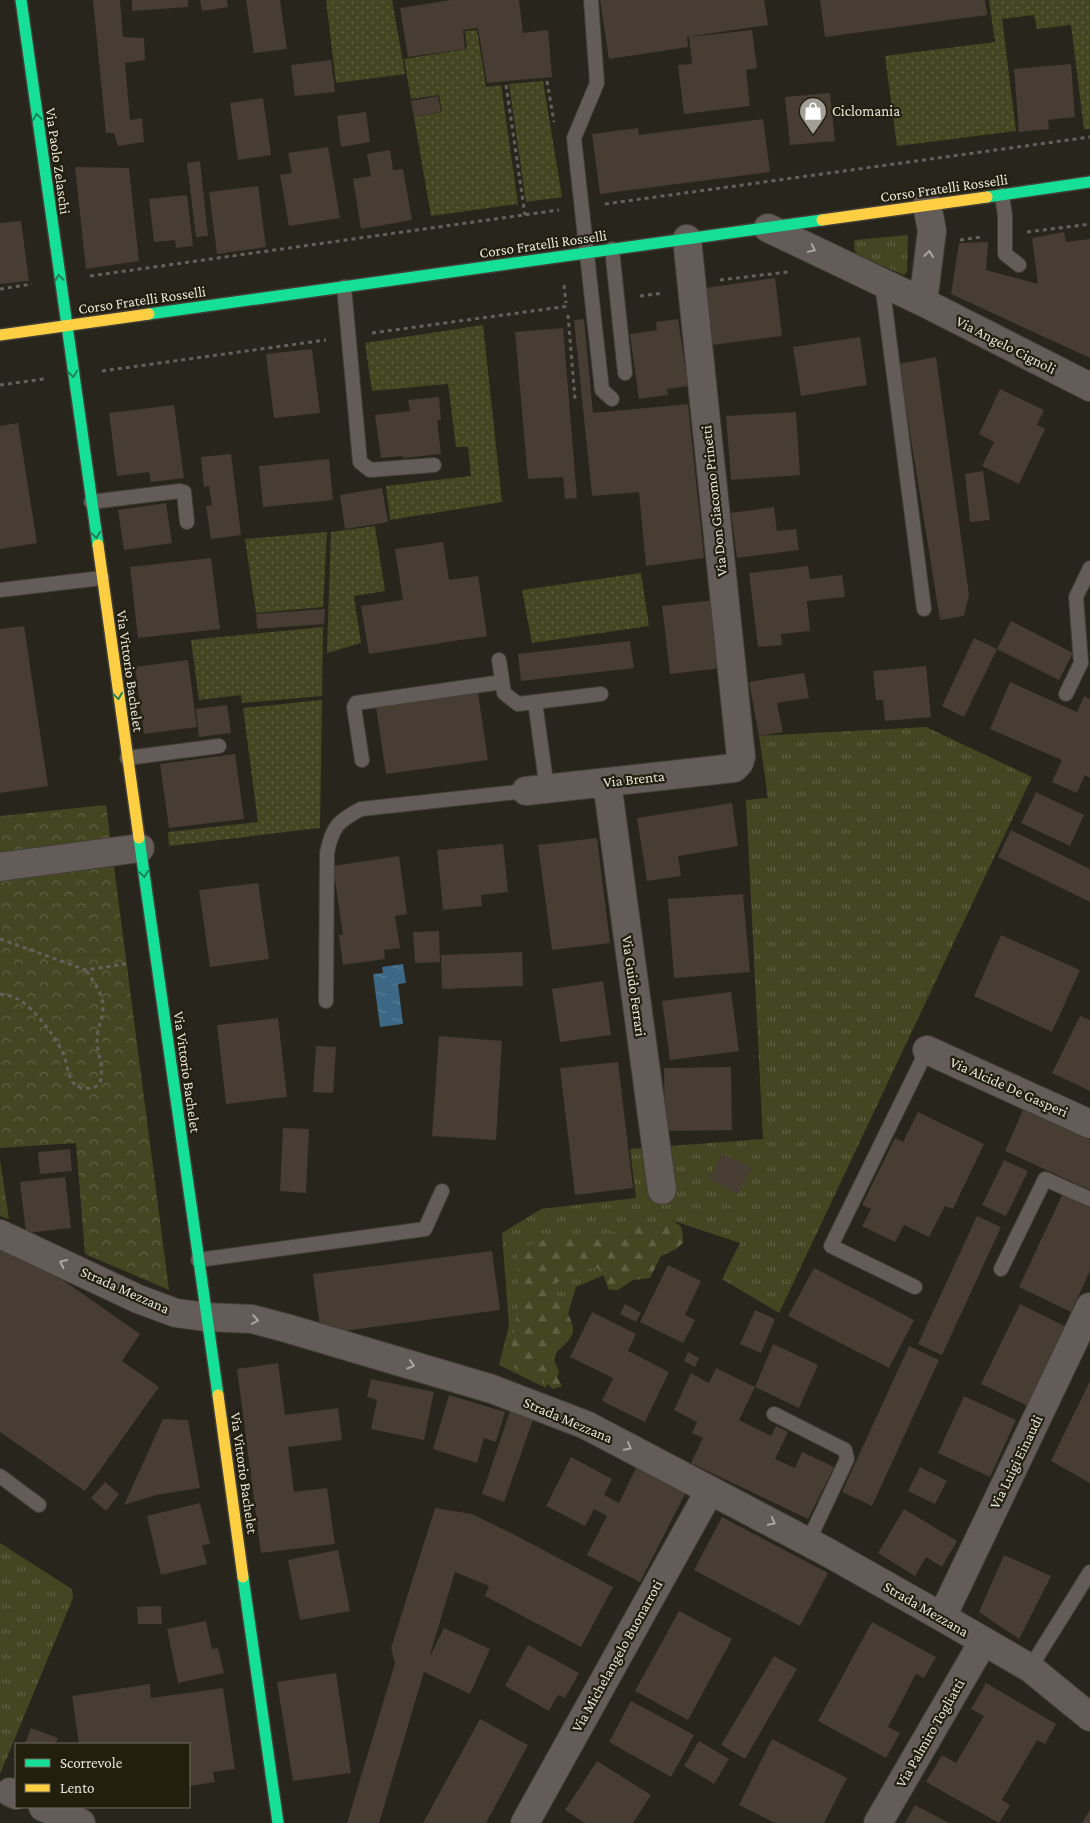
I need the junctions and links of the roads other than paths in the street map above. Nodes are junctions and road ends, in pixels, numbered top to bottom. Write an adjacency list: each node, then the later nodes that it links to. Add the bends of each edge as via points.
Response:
1 (20, 0): 14 (street, Via Paolo Zelaschi, one-way to 1)
2 (591, 0): 9 (lane, via 598,84 574,138)
3 (1090, 182): 4 (street, Corso Fratelli Rosselli)
4 (1002, 195): 5 (street, Corso Fratelli Rosselli); 10 (lane, via 1005,254)
5 (927, 205): 6 (street, Corso Fratelli Rosselli); 13 (street, one-way to 5, via 932,231)
6 (768, 228): 7 (street, Corso Fratelli Rosselli); 11 (street, Via Angelo Cignoli, one-way to 11)
7 (687, 239): 8 (street, Corso Fratelli Rosselli); 34 (street, Via Don Giacomo Prinetti, via 741,757)
8 (612, 249): 9 (street, Corso Fratelli Rosselli); 16 (lane)
9 (586, 253): 12 (street, Corso Fratelli Rosselli); 18 (lane, via 602,390)
10 (1019, 265)
11 (882, 283): 13 (street, Via Angelo Cignoli); 25 (lane)
12 (344, 287): 14 (street, Corso Fratelli Rosselli); 19 (lane, via 360,462 370,470)
13 (923, 302): 17 (street, Via Angelo Cignoli)
14 (66, 326): 15 (street, Corso Fratelli Rosselli); 20 (street, Via Vittorio Bachelet, one-way to 20)
15 (0, 335)
16 (625, 373)
17 (1090, 387)
18 (612, 399)
19 (434, 465)
20 (91, 502): 21 (lane, via 180,491 184,492); 23 (street, Via Vittorio Bachelet, one-way to 23)
21 (187, 522)
22 (1090, 568): 29 (lane, via 1076,597 1081,664)
23 (102, 578): 24 (lane); 32 (street, Via Vittorio Bachelet, one-way to 32)
24 (0, 590)
25 (924, 609)
26 (499, 660): 27 (lane)
27 (502, 682): 30 (lane, via 504,693 518,704); 33 (lane, via 356,703)
28 (601, 694): 30 (lane)
29 (1066, 694)
30 (535, 702): 36 (lane)
31 (219, 746): 32 (lane)
32 (127, 758): 37 (street, Via Vittorio Bachelet)
33 (362, 760)
34 (739, 763): 35 (street, Via Brenta, via 734,768)
35 (607, 782): 36 (street, Via Brenta); 42 (street, Via Guido Ferrari)
36 (536, 790): 39 (lane, via 361,809 344,818 330,836 327,853)
37 (140, 848): 38 (street); 46 (street, Via Vittorio Bachelet, one-way to 46)
38 (0, 867)
39 (326, 1001)
40 (927, 1050): 41 (street, Via Alcide De Gasperi); 48 (lane, via 831,1246)
41 (1090, 1124)
42 (662, 1190)
43 (442, 1191): 46 (lane, via 425,1229)
44 (1090, 1200): 47 (lane, via 1045,1179)
45 (0, 1234): 50 (street, Strada Mezzana, one-way to 45, via 176,1313 138,1299)
46 (198, 1260): 50 (street, Via Vittorio Bachelet)
47 (1001, 1268)
48 (915, 1287)
49 (1090, 1308): 57 (street, Via Luigi Einaudi)
50 (206, 1317): 53 (street, Strada Mezzana, one-way to 53, via 252,1319 492,1389 586,1425); 63 (street, Via Vittorio Bachelet)
51 (774, 1414): 55 (lane, via 846,1450 847,1459)
52 (0, 1476): 54 (lane)
53 (710, 1490): 55 (street, Strada Mezzana, one-way to 55); 64 (street, Via Michelangelo Buonarroti)
54 (39, 1505)
55 (808, 1542): 57 (street, Strada Mezzana)
56 (1090, 1572): 59 (lane)
57 (942, 1617): 58 (street, Strada Mezzana)
58 (983, 1642): 59 (street, Strada Mezzana); 65 (street, Via Palmiro Togliatti)
59 (1030, 1668): 60 (street, Strada Mezzana)
60 (1090, 1717)
61 (45, 1808): 62 (street)
62 (81, 1823)
63 (278, 1823)
64 (525, 1823)
65 (878, 1823)

